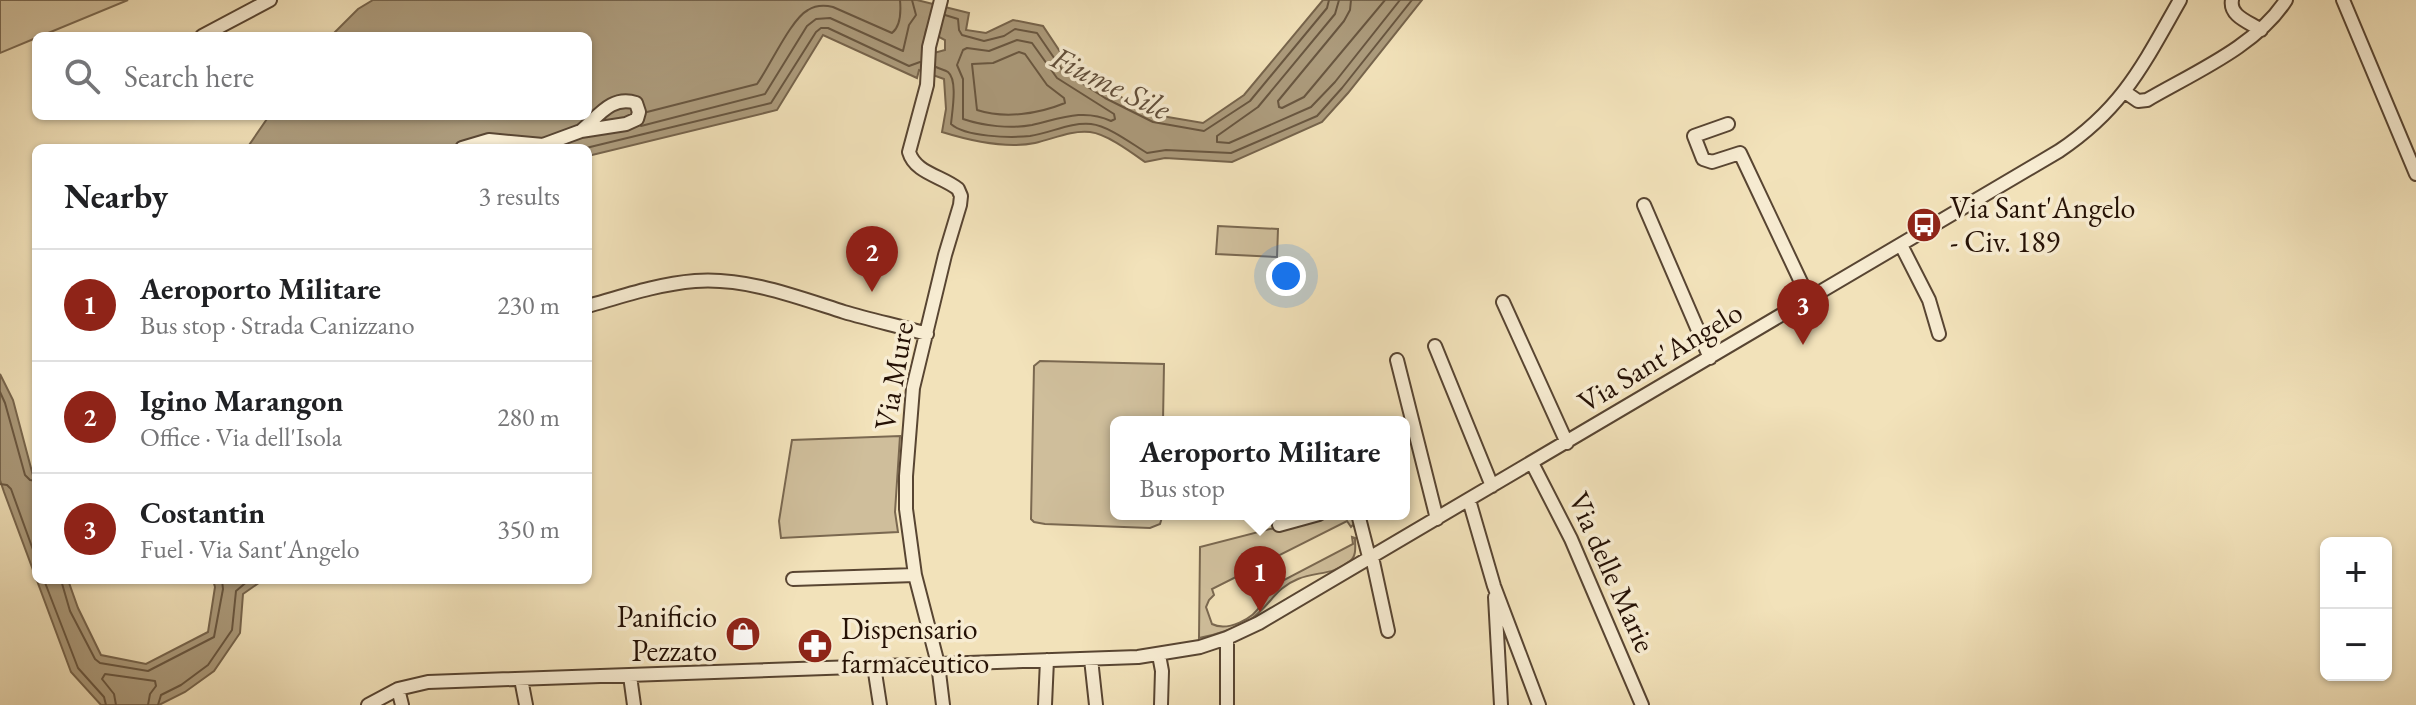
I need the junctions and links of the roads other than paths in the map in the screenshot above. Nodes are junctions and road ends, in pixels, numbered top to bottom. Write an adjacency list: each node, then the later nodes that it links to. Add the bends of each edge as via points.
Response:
1 (270, 0): 8 (street)
2 (941, 0): 21 (street, Via Mure, via 910,156 961,196)
3 (2180, 0): 9 (street, Via Sant'Angelo)
4 (2232, 0): 7 (street, via 2234,13)
5 (2286, 0): 7 (street)
6 (2343, 0): 15 (street)
7 (2261, 30): 9 (street, via 2144,102)
8 (210, 32)
9 (2125, 92): 17 (street, Via Sant'Angelo, via 2059,151)
10 (1728, 124): 18 (street, via 1694,136 1703,159 1712,162 1740,153)
11 (581, 131): 14 (street)
12 (476, 144): 13 (street)
13 (532, 144)
14 (546, 144)
15 (2416, 174)
16 (1644, 205): 24 (street)
17 (1901, 245): 18 (street, Via Sant'Angelo); 22 (street, via 1929,300)
18 (1809, 299): 24 (street, Via Sant'Angelo)
19 (1503, 302): 26 (street)
20 (592, 305): 21 (street, via 662,285 710,281 788,294)
21 (927, 334): 35 (street, Via Mure, via 913,388 906,466)
22 (1939, 334)
23 (1435, 346): 28 (street)
24 (1710, 358): 26 (street, Via Sant'Angelo)
25 (1397, 360): 30 (street)
26 (1567, 443): 27 (street, Via Sant'Angelo)
27 (1532, 463): 28 (street, Via Sant'Angelo); 60 (street, Via delle Marie, via 1571,539)
28 (1492, 486): 29 (street, Via Sant'Angelo)
29 (1469, 500): 30 (street, Via Sant'Angelo); 37 (street)
30 (1437, 519): 34 (street, Via Sant'Angelo)
31 (1297, 520): 33 (street)
32 (1360, 520): 34 (street)
33 (1279, 525)
34 (1372, 557): 38 (street); 39 (street, Via Sant'Angelo)
35 (915, 575): 36 (street); 43 (street, Via Mure)
36 (793, 579)
37 (1494, 586): 58 (street); 59 (street)
38 (1388, 631)
39 (1227, 638): 40 (street, Via Sant'Angelo); 57 (street)
40 (1159, 655): 41 (street, Via Sant'Angelo); 56 (street)
41 (1091, 659): 42 (street, Via Sant'Angelo); 55 (street)
42 (1047, 660): 43 (street, Via Sant'Angelo); 54 (street)
43 (938, 664): 44 (street, Via Sant'Angelo); 53 (street, Via Mure)
44 (874, 666): 45 (street, Via Sant'Angelo); 52 (street)
45 (630, 676): 46 (street, Via Sant'Angelo); 51 (street)
46 (521, 679): 47 (street, Via Sant'Angelo, via 428,682); 50 (street)
47 (398, 689): 48 (street, Via Sant'Angelo); 49 (street)
48 (368, 705)
49 (402, 705)
50 (526, 705)
51 (634, 705)
52 (880, 705)
53 (943, 705)
54 (1045, 705)
55 (1096, 705)
56 (1161, 705)
57 (1227, 705)
58 (1501, 705)
59 (1539, 705)
60 (1642, 705)

